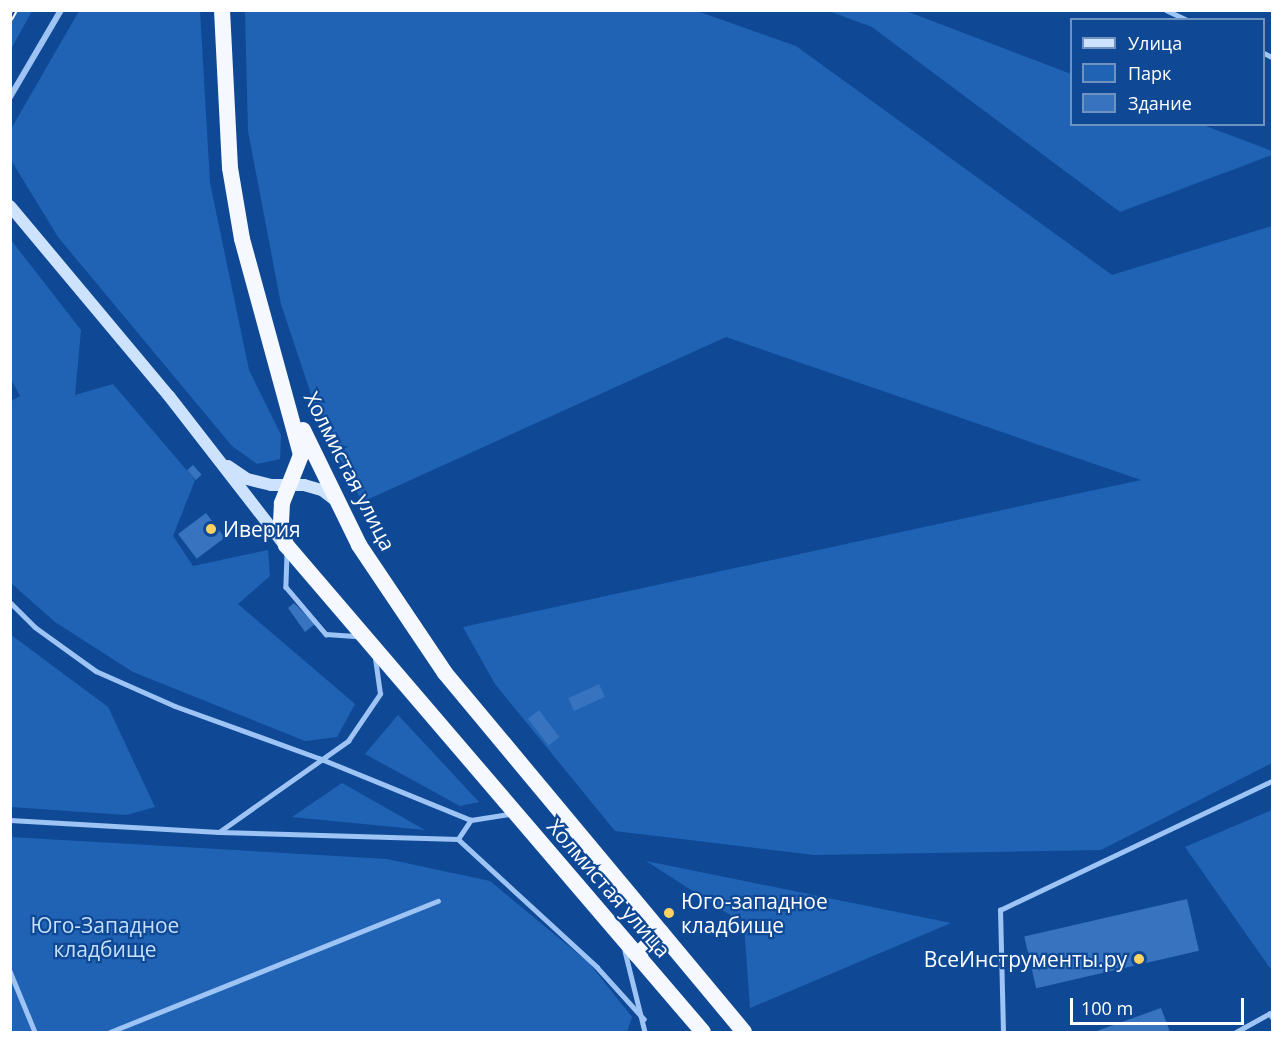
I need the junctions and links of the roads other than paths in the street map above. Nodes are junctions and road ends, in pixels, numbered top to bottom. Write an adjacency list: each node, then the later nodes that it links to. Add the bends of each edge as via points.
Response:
1 (61, 10): 5 (street)
2 (222, 10): 7 (highway, via 231,178 259,312)
3 (1166, 10): 4 (lane)
4 (1183, 18)
5 (10, 97)
6 (10, 206): 8 (main road)
7 (284, 389): 9 (highway, Холмистая улица, via 301,455); 10 (highway, Холмистая улица)
8 (207, 446): 9 (main road, via 247,479); 11 (main road)
9 (289, 485): 10 (main road, via 322,490); 11 (highway, Холмистая улица, via 281,524)
10 (334, 501): 22 (highway, Холмистая улица, via 407,620 445,673)
11 (287, 547): 13 (highway, Холмистая улица); 13 (lane, via 286,587 326,634)
12 (10, 602): 14 (lane, via 35,627 96,671 175,706)
13 (368, 642): 14 (lane, via 380,694 348,741); 16 (highway, Холмистая улица)
14 (319, 758): 18 (lane); 19 (lane)
15 (1272, 782): 33 (lane, via 1000,910)
16 (515, 813): 18 (lane); 23 (highway, Холмистая улица)
17 (10, 820): 19 (lane)
18 (471, 820): 20 (lane)
19 (219, 832): 20 (lane)
20 (458, 839): 27 (lane, via 597,967)
21 (438, 901): 29 (lane)
22 (661, 933): 24 (highway); 32 (highway, Холмистая улица)
23 (621, 937): 24 (highway, Холмистая улица); 27 (lane)
24 (637, 955): 31 (highway, Холмистая улица)
25 (10, 971): 28 (lane)
26 (1272, 1017): 34 (lane, via 1270,1013)
27 (644, 1019): 30 (lane)
28 (35, 1032)
29 (110, 1032)
30 (645, 1032)
31 (703, 1032)
32 (744, 1032)
33 (1003, 1032)
34 (1236, 1032)

